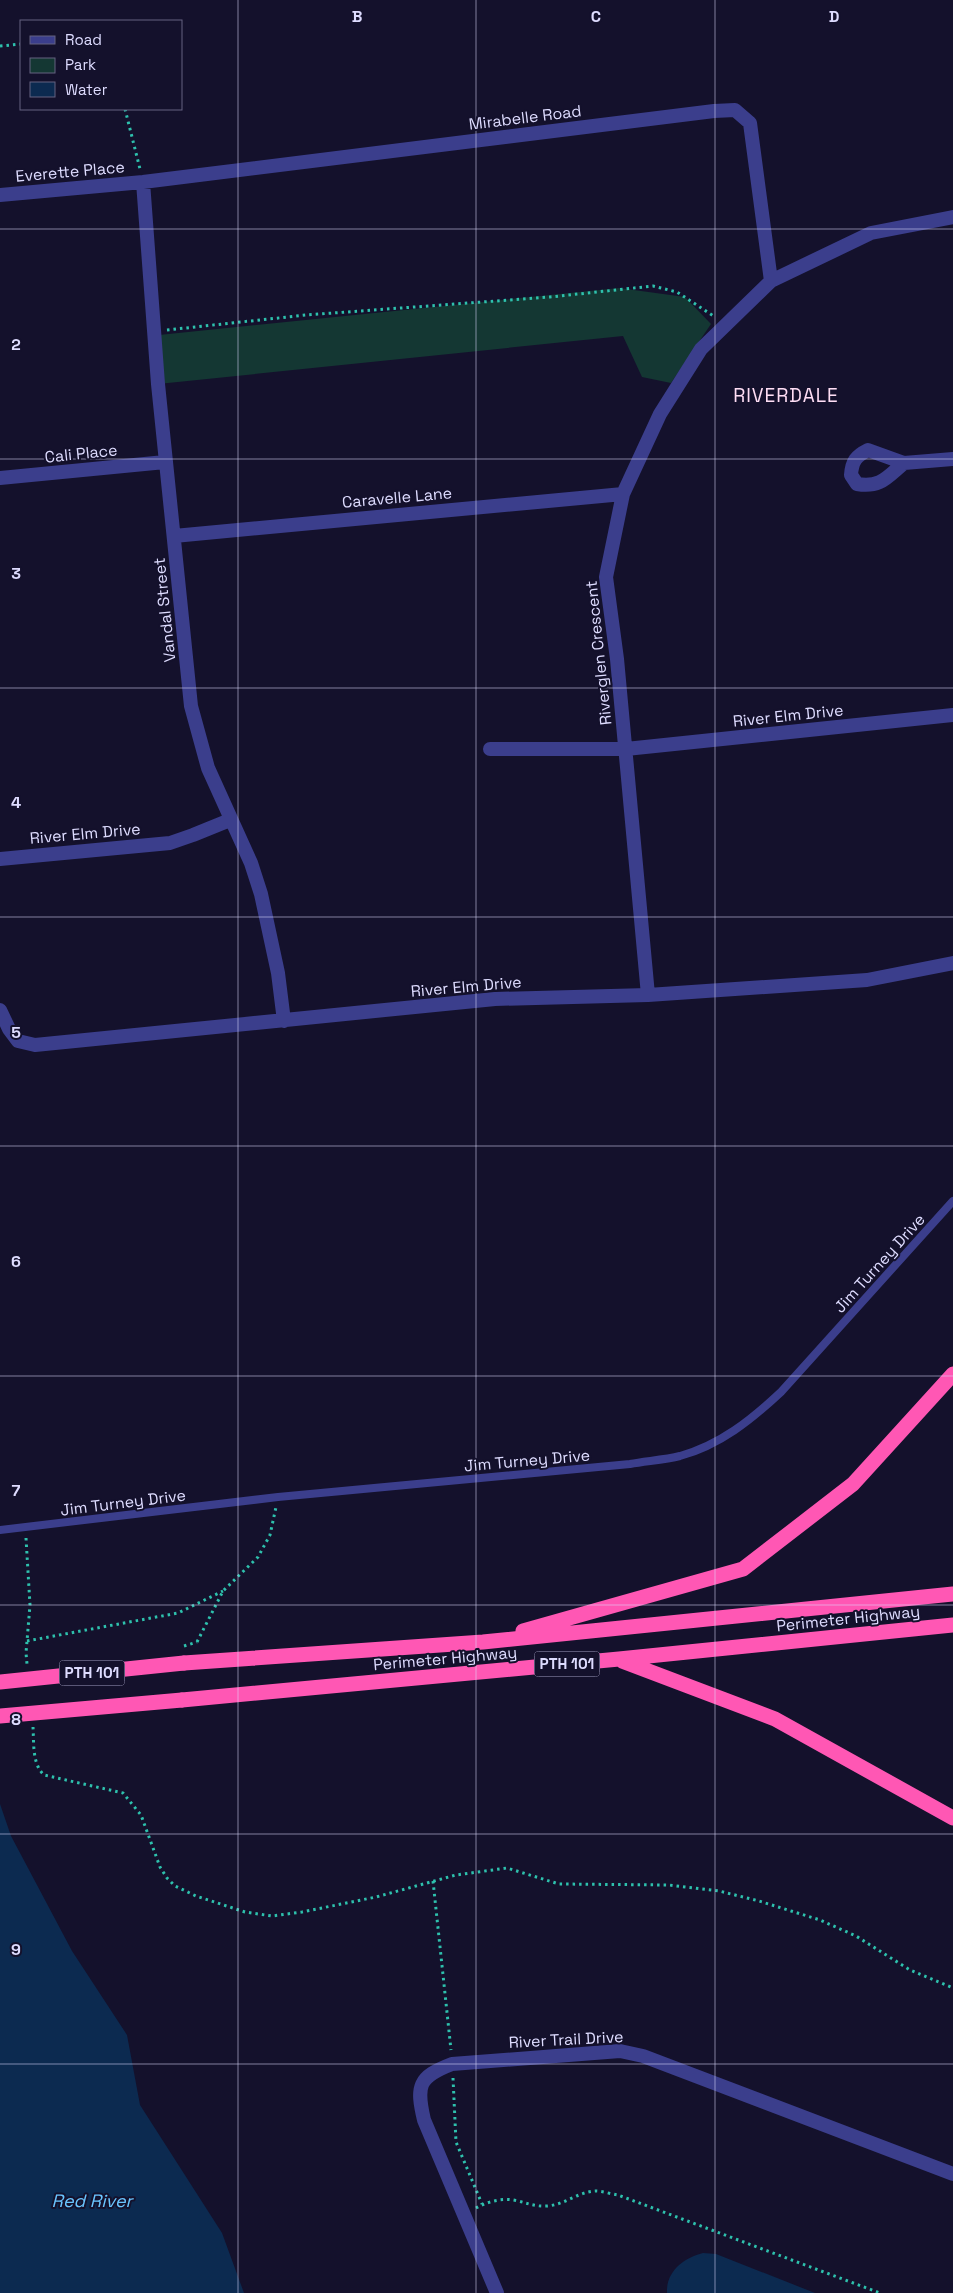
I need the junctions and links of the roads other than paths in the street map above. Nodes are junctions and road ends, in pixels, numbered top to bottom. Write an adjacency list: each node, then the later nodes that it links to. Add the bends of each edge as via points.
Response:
1 (143, 182): 2 (street, Everette Place); 4 (street, Mirabelle Road, via 735,110 750,123); 6 (street, Vandal Street)
2 (0, 195)
3 (953, 216): 4 (street, Riverglen Crescent, via 871,233)
4 (771, 281): 9 (street, Riverglen Crescent, via 700,349 660,414)
5 (953, 459): 7 (street)
6 (165, 462): 8 (street, Cali Place); 10 (street, Vandal Street)
7 (904, 463)
8 (0, 478)
9 (623, 494): 10 (street, Caravelle Lane); 13 (street, Riverglen Crescent, via 606,577)
10 (174, 536): 14 (street, Vandal Street, via 191,706 208,768)
11 (953, 715): 13 (street, River Elm Drive)
12 (490, 749): 13 (street, River Elm Drive)
13 (626, 749): 17 (street, Riverglen Crescent)
14 (230, 820): 15 (street, River Elm Drive, via 170,843); 19 (street, Vandal Street, via 261,894 278,973)
15 (0, 859)
16 (953, 962): 17 (street, River Elm Drive, via 867,980)
17 (648, 995): 19 (street, River Elm Drive, via 495,999)
18 (0, 1010): 19 (street, River Elm Drive, via 18,1042 35,1045)
19 (284, 1021)
20 (953, 1201): 22 (lane, Jim Turney Drive, via 755,1417 726,1437 680,1456 630,1464 278,1497)
21 (953, 1374): 25 (highway, via 853,1484 743,1569)
22 (0, 1530)
23 (953, 1594): 25 (highway, Perimeter Highway / PTH 101)
24 (953, 1625): 26 (highway, Perimeter Highway / PTH 101)
25 (483, 1642): 27 (highway, Perimeter Highway / PTH 101, bridge, via 184,1663)
26 (619, 1659): 28 (highway, Perimeter Highway / PTH 101, bridge); 29 (highway, via 775,1719)
27 (0, 1682)
28 (0, 1716)
29 (953, 1818)
30 (953, 2174): 31 (street, River Trail Drive, via 643,2056 620,2051 452,2064 427,2076 420,2086 420,2102 424,2120)
31 (497, 2293)

